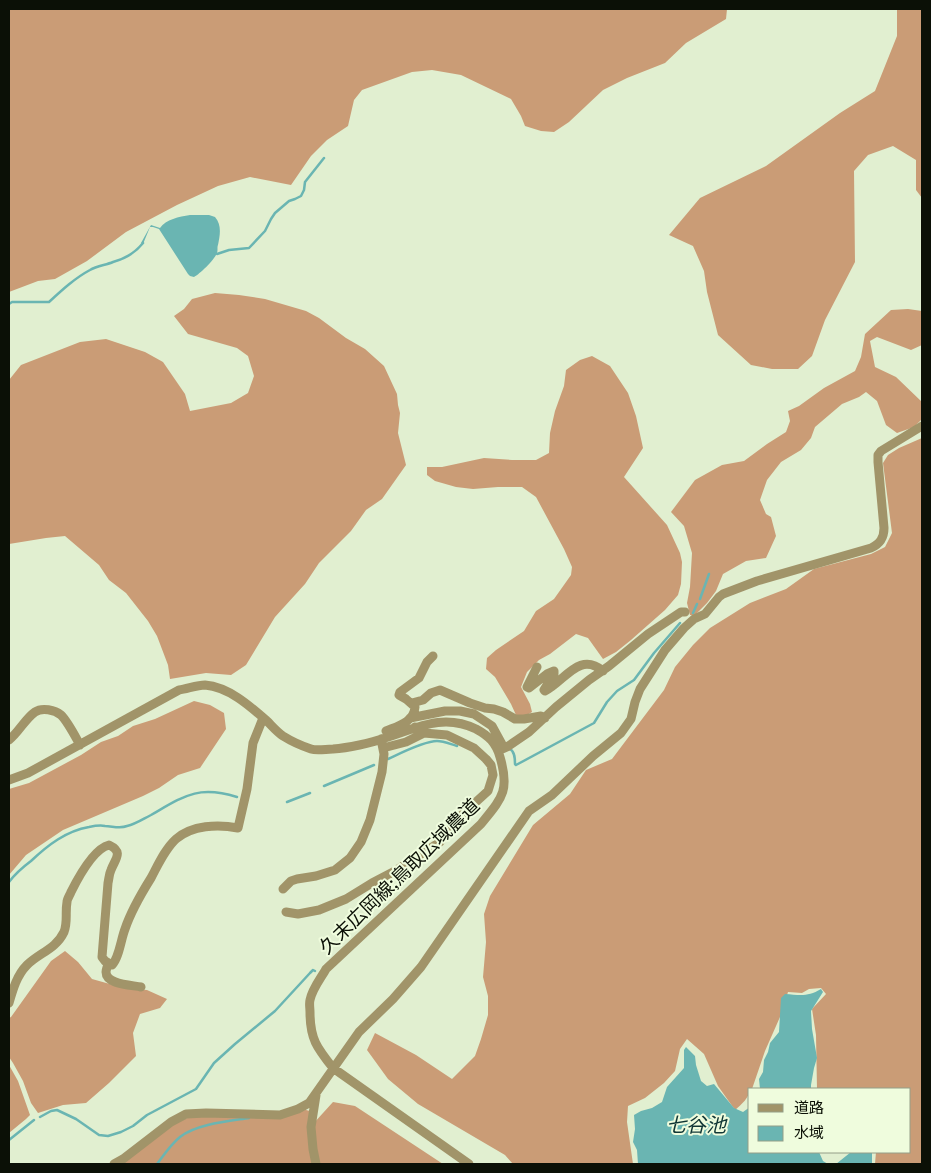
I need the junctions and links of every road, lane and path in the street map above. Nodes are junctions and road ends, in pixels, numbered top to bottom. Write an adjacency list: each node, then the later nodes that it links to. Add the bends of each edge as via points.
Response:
1 (922, 426): 23 (street, via 878,455 884,528 880,543 757,580 723,594 705,614 684,628 665,650 640,690 625,728 552,795 529,811 421,967 359,1032)
2 (686, 612): 5 (street, via 681,612 648,634)
3 (433, 656): 6 (street, via 419,678 400,692 399,695)
4 (537, 668): 5 (street, via 527,687 554,671 545,691 582,665 592,664)
5 (603, 671): 9 (street)
6 (412, 703): 8 (street, via 415,710); 9 (street, via 440,690 515,719)
7 (263, 718): 14 (street, 久末広岡線;鳥取広域農道, via 283,736 312,750); 15 (street, 久末広岡線;鳥取広域農道, via 238,697 204,685 179,690); 20 (street, via 253,743 238,828 214,825 187,832 176,840 166,851 134,907 115,962)
8 (410, 718): 11 (street); 16 (street, via 445,711 474,714 492,726)
9 (545, 718): 16 (street)
10 (415, 727): 12 (street); 14 (street, 久末広岡線;鳥取広域農道); 16 (street, 久末広岡線;鳥取広域農道, via 449,721 466,724 493,740)
11 (386, 731)
12 (424, 733): 14 (street, via 406,742); 19 (street, via 448,735 474,748 491,765 493,775 488,791 455,821 440,842 395,871 346,899 319,910 298,914)
13 (9, 740): 15 (street, via 33,713 44,709 61,715)
14 (382, 744): 18 (street, via 384,754 378,789 362,842 335,870 291,880)
15 (80, 745): 17 (street, 久末広岡線;鳥取広域農道)
16 (501, 750): 23 (street, 久末広岡線;鳥取広域農道, via 504,787 499,802 481,824 326,969 315,988 310,1001 313,1038)
17 (9, 780)
18 (283, 889)
19 (286, 912)
20 (108, 964): 21 (street, via 106,972 113,982); 22 (street, via 102,957 108,883 118,856 109,845 100,849 80,872 67,901 64,932 52,948 27,965 15,983)
21 (141, 986)
22 (9, 1003)
23 (333, 1068): 24 (street); 27 (street, 久末広岡線;鳥取広域農道)
24 (316, 1093): 25 (street, via 305,1106 280,1115 186,1114); 26 (street, via 311,1127)
25 (114, 1164)
26 (316, 1164)
27 (469, 1164)

